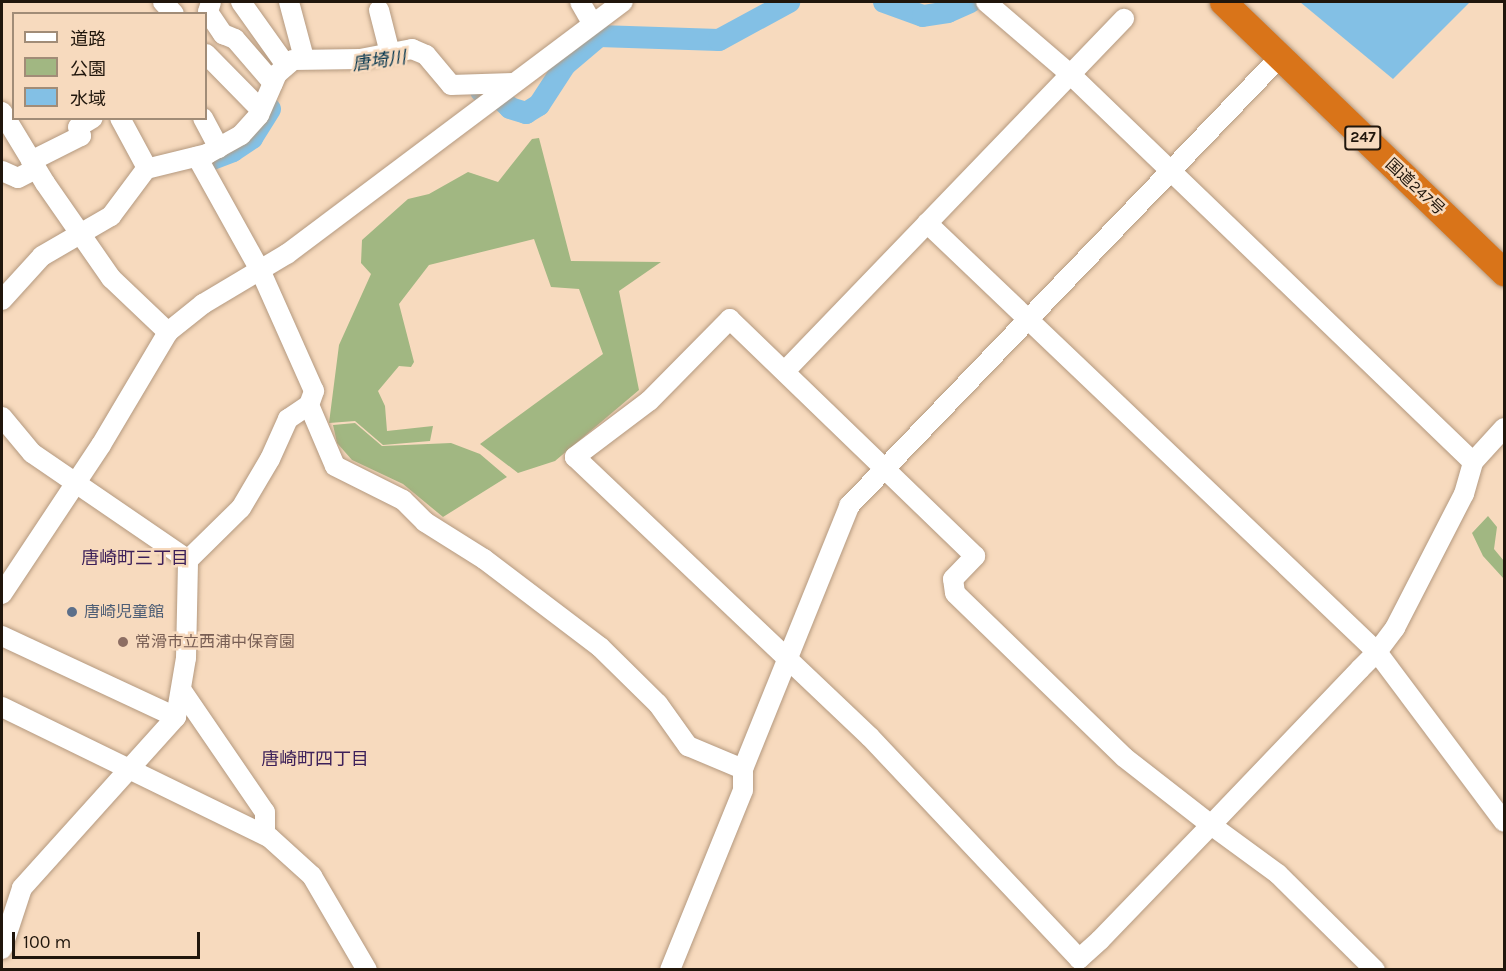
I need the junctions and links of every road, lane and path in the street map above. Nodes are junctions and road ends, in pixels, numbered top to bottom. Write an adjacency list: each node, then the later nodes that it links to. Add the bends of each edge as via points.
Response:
1 (241, 2): 14 (street)
2 (290, 2): 14 (street)
3 (580, 2): 10 (street)
4 (623, 2): 10 (street)
5 (986, 2): 15 (street)
6 (1223, 2): 13 (highway, 国道247号 / 247)
7 (207, 9): 16 (street, via 223,34 235,39)
8 (379, 10): 11 (street)
9 (1124, 19): 15 (street)
10 (592, 23): 17 (street)
11 (390, 53): 14 (street, via 360,59); 17 (street, via 420,51 451,85)
12 (207, 55): 18 (street)
13 (1280, 57): 28 (street); 32 (highway, 国道247号 / 247)
14 (295, 61): 16 (street)
15 (1070, 74): 28 (street); 29 (street)
16 (273, 83): 18 (street)
17 (512, 84): 31 (street)
18 (261, 110): 23 (street, via 251,125)
19 (2, 112): 25 (street)
20 (90, 120): 25 (street, via 78,127 81,136)
21 (121, 120): 26 (street)
22 (204, 120): 23 (street)
23 (219, 148): 24 (street)
24 (197, 157): 26 (street); 31 (street)
25 (33, 165): 27 (street, via 18,178); 30 (street)
26 (147, 168): 30 (street, via 111,216)
27 (2, 171)
28 (1170, 171): 34 (street); 40 (street)
29 (927, 223): 34 (street); 36 (street)
30 (82, 238): 33 (street, via 42,256); 35 (street, via 111,278)
31 (261, 272): 35 (street, via 203,304); 37 (street, via 314,391)
32 (1504, 272)
33 (2, 300)
34 (1027, 320): 41 (street); 46 (street)
35 (168, 332): 42 (street)
36 (785, 371): 41 (street); 47 (street, via 730,319 649,401 574,457)
37 (309, 405): 43 (street, via 288,419 241,508); 52 (street, via 335,466 403,500 425,522 484,559 600,647 658,704 688,746)
38 (2, 417): 42 (street, via 32,453)
39 (1504, 428): 40 (street)
40 (1473, 462): 46 (street, via 1464,494 1395,628)
41 (885, 468): 47 (street, via 845,512); 54 (street, via 975,556 953,579 955,593 1124,757)
42 (76, 485): 43 (street); 44 (street)
43 (188, 560): 48 (street)
44 (2, 594)
45 (2, 636): 50 (street)
46 (1377, 652): 53 (street); 54 (street)
47 (786, 660): 52 (street); 54 (street, via 870,737 1079,959)
48 (182, 691): 50 (street); 55 (street, via 265,812)
49 (2, 707): 51 (street)
50 (176, 717): 51 (street)
51 (130, 768): 55 (street); 56 (street, via 22,888)
52 (743, 769): 58 (street, via 743,790)
53 (1504, 822)
54 (1211, 825): 59 (street, via 1278,874)
55 (265, 835): 57 (street, via 312,876)
56 (2, 949)
57 (367, 969)
58 (670, 969)
59 (1375, 969)

